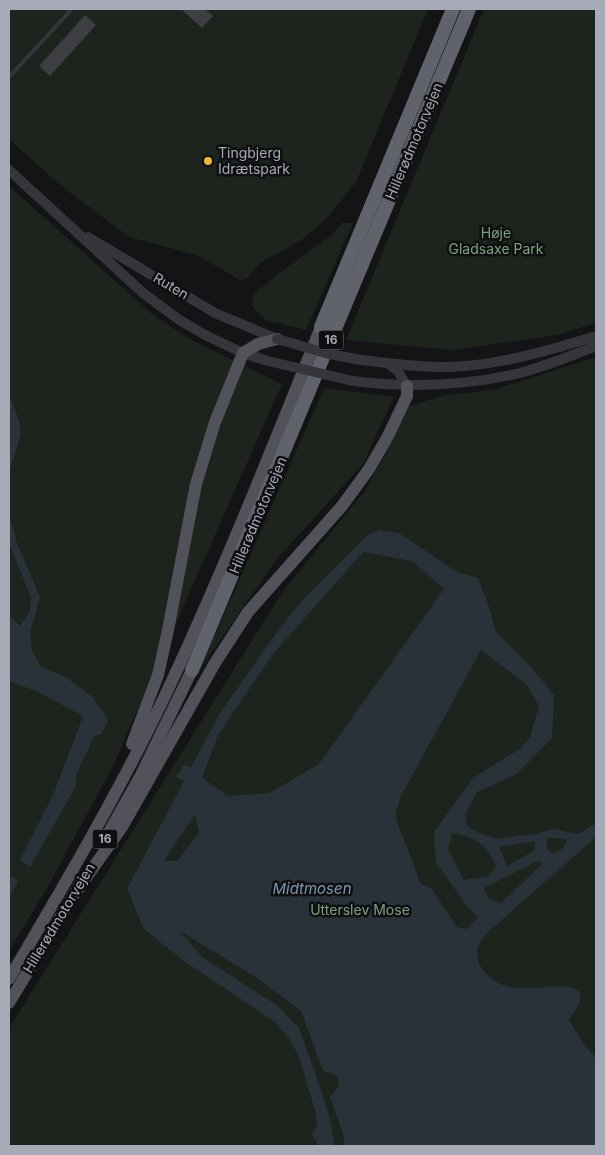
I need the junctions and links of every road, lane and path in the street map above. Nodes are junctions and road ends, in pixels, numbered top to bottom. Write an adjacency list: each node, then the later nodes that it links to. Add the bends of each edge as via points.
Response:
1 (72, 9): 4 (lane)
2 (453, 9): 7 (highway, Hillerødmotorvejen / 16)
3 (469, 9): 14 (highway, Hillerødmotorvejen / 16)
4 (9, 78)
5 (9, 170): 6 (street, Ruten)
6 (68, 225): 9 (street, Ruten, via 215,313); 11 (street, Ruten, via 178,320)
7 (321, 327): 15 (main road, Hillerødmotorvejen / 16, via 229,554 163,699)
8 (596, 336): 12 (street, Ruten, via 552,350 464,366)
9 (277, 340): 11 (main road, via 258,344); 12 (street, Ruten, bridge, via 329,354)
10 (596, 346): 13 (street, Ruten, via 522,372 450,384)
11 (243, 353): 13 (street, Ruten, bridge, via 353,381); 15 (main road, via 196,484 158,675)
12 (388, 363): 13 (street, via 398,371)
13 (407, 386): 16 (main road, via 407,396 369,469 342,506 248,612 215,663 122,827)
14 (192, 670): 16 (main road, Hillerødmotorvejen / 16, via 140,777)
15 (114, 794): 17 (main road, Hillerødmotorvejen / 16)
16 (78, 889): 18 (main road, Hillerødmotorvejen / 16)
17 (9, 979)
18 (9, 1003)

